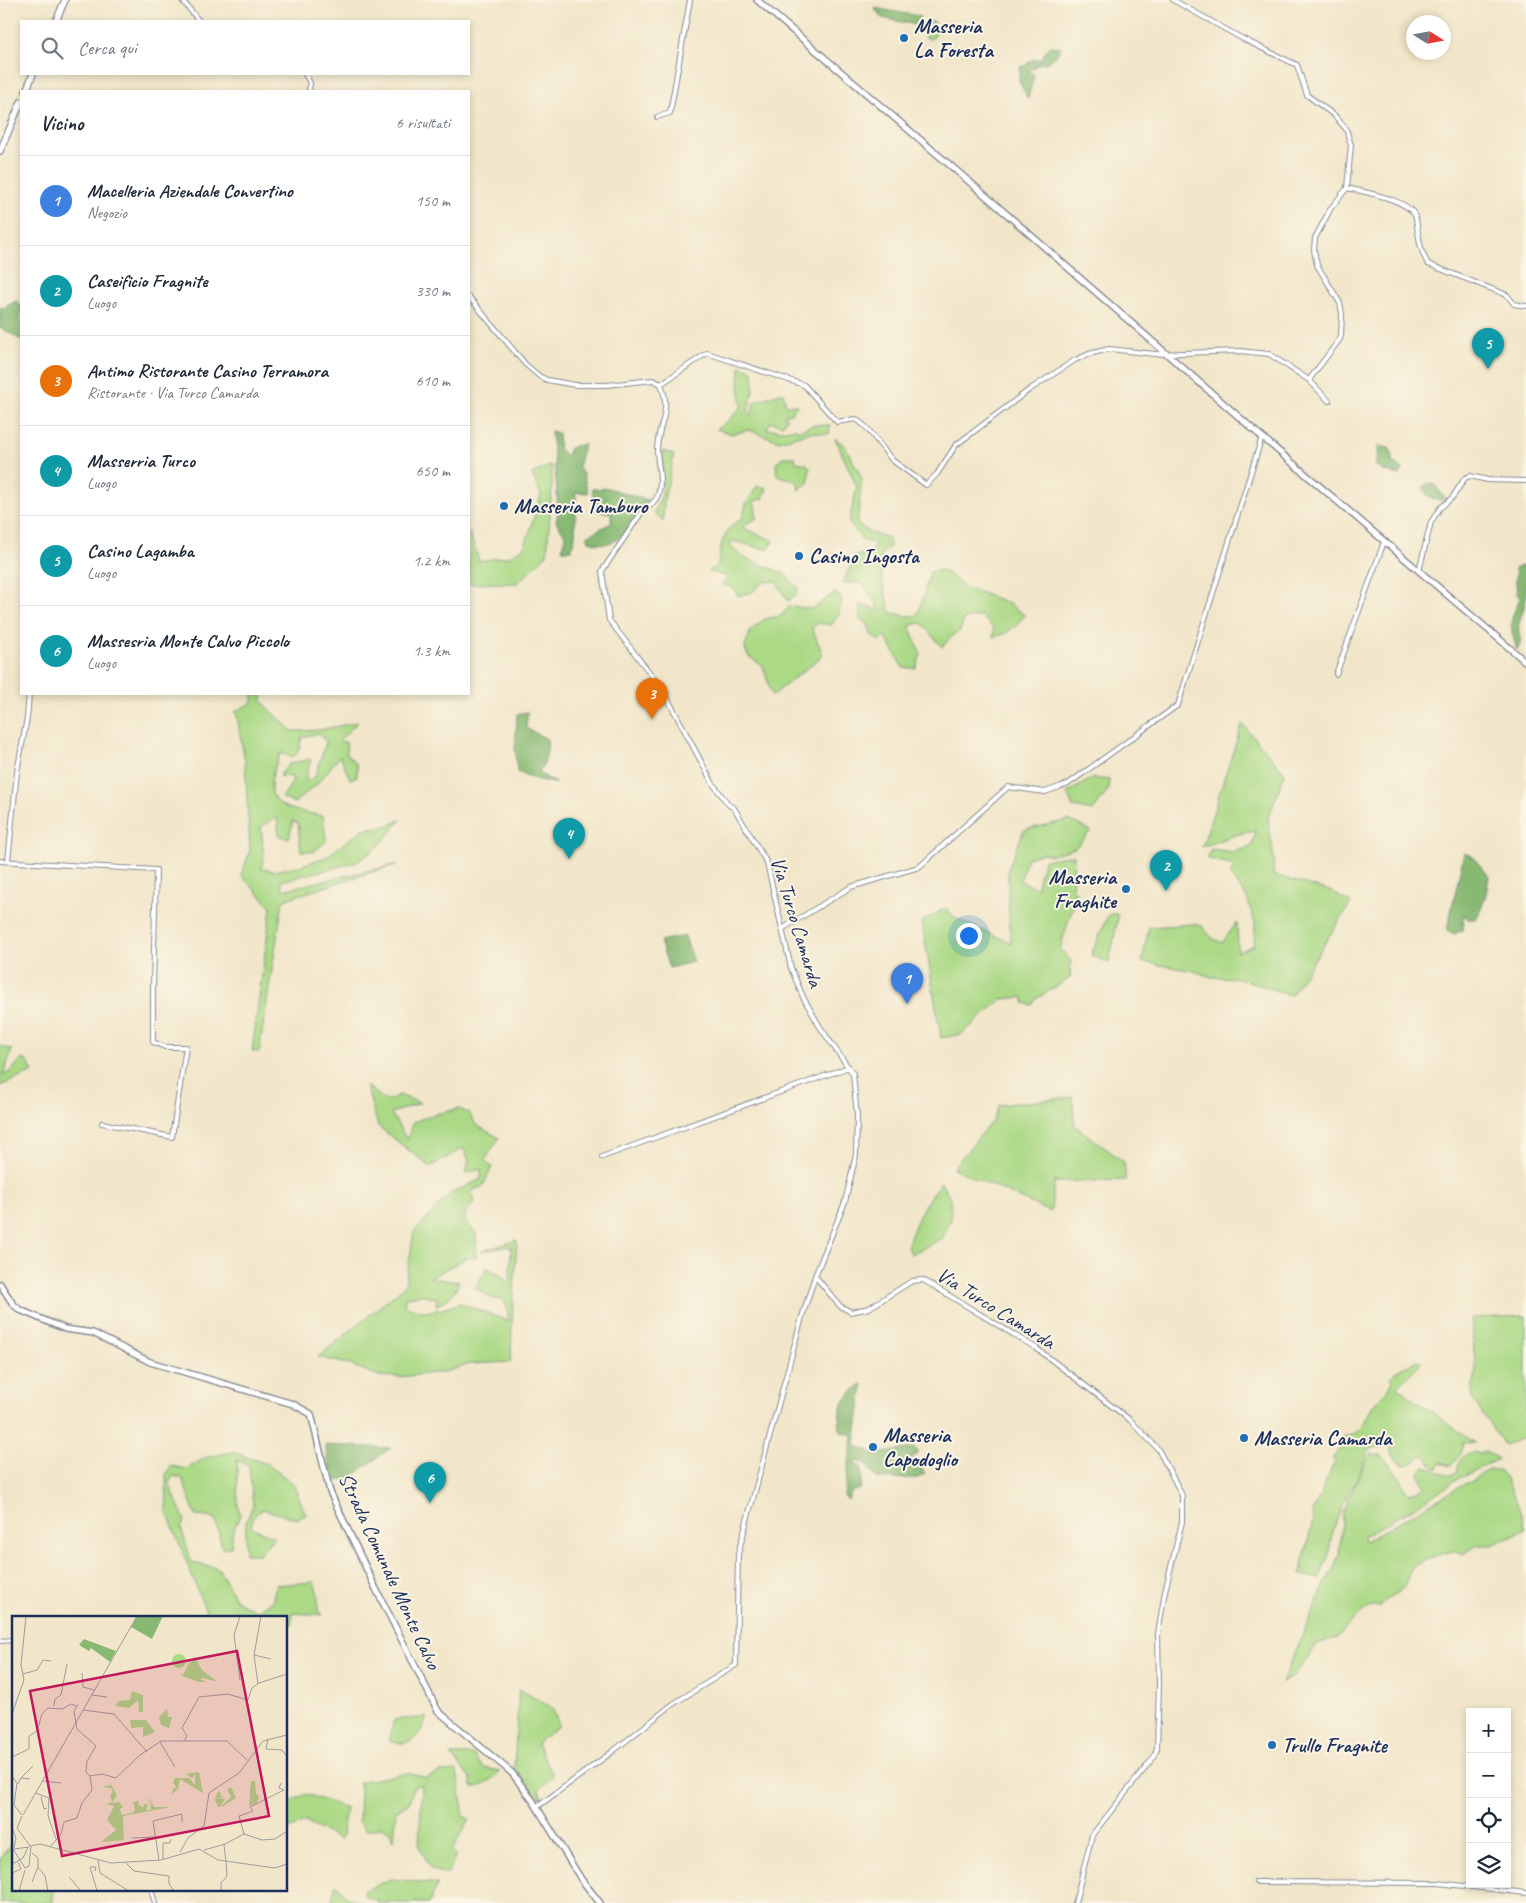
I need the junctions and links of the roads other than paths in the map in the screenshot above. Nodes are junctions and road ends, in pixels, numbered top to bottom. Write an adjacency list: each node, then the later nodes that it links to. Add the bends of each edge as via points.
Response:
1 (65, 0): 6 (main road)
2 (182, 0): 7 (street)
3 (690, 0): 13 (street, via 670,113)
4 (758, 0): 18 (main road)
5 (1173, 0): 15 (street, via 1297,65 1307,95 1335,116 1346,129 1350,145)
6 (56, 20)
7 (198, 20)
8 (33, 75): 10 (main road)
9 (306, 75): 11 (street)
10 (26, 90)
11 (309, 90)
12 (20, 104): 14 (main road)
13 (657, 117)
14 (0, 151)
15 (1347, 188): 17 (street, via 1378,195 1410,208 1415,215 1420,249 1428,264 1507,295 1514,304); 19 (street, via 1331,208 1315,238 1314,250 1317,265 1340,303 1340,339)
16 (470, 298): 20 (street, via 526,364 547,380 575,385 653,380)
17 (1526, 306)
18 (1166, 353): 19 (street, via 1240,351 1269,354); 20 (street, via 1109,349 1076,360 1029,390 956,445 926,485 892,460 856,419 837,422 804,385 707,352); 22 (main road)
19 (1309, 380): 21 (street)
20 (661, 384): 31 (street, Via Turco Camarda, via 666,407 657,447 658,494 602,571 607,614 613,627 663,690 713,784 734,808 767,863)
21 (1329, 402)
22 (1262, 437): 24 (main road); 31 (street, via 1178,705 1068,784 1045,792 1008,787 919,867 852,887)
23 (1526, 481): 25 (street, via 1465,478 1431,522)
24 (1384, 542): 25 (main road); 27 (street)
25 (1419, 571): 26 (main road)
26 (1526, 662)
27 (1336, 674)
28 (29, 695): 30 (street)
29 (0, 861): 30 (street)
30 (8, 861): 33 (street, via 156,870 154,1042 186,1047 172,1138)
31 (782, 929): 32 (street, Via Turco Camarda, via 791,968 809,1010)
32 (849, 1067): 34 (street); 35 (street, Via Turco Camarda, via 853,1074 857,1116 856,1156 845,1202)
33 (102, 1123)
34 (602, 1157)
35 (815, 1276): 37 (street, via 738,1554 736,1665 673,1704); 43 (street, Via Turco Camarda, via 840,1306 850,1312 869,1308 912,1281 923,1280 1036,1348 1130,1420 1158,1449 1180,1491 1182,1522 1158,1634 1157,1748 1154,1758 1092,1835)
36 (0, 1284): 37 (main road, Strada Comunale Monte Calvo, via 13,1304 30,1315 65,1329 93,1333 150,1362 293,1404 311,1414 330,1492 438,1711 512,1774)
37 (537, 1806): 42 (main road, Strada Comunale Monte Calvo, via 581,1879)
38 (1256, 1882): 40 (street, via 1438,1883)
39 (151, 1890): 41 (street)
40 (1526, 1893)
41 (155, 1903)
42 (600, 1903)
43 (1075, 1903)

